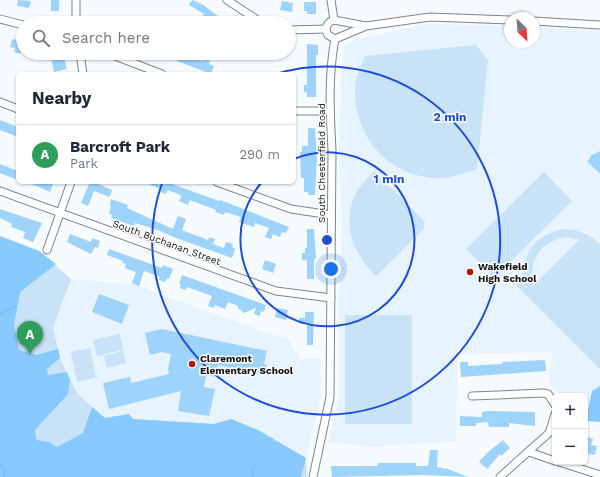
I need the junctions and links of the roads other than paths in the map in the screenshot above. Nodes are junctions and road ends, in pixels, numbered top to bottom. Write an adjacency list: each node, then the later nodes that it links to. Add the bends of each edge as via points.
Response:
1 (76, 0): 4 (street)
2 (331, 0): 7 (street)
3 (230, 1): 5 (street)
4 (76, 16)
5 (252, 16)
6 (0, 19): 11 (street)
7 (334, 20): 10 (street); 14 (street, via 328,23)
8 (504, 20): 13 (street, via 437,17)
9 (540, 21): 12 (street)
10 (343, 22): 13 (street); 16 (street, via 346,28)
11 (16, 23)
12 (600, 25)
13 (366, 26): 16 (street)
14 (326, 29): 15 (street); 17 (street, via 328,35)
15 (296, 30)
16 (344, 34): 17 (street)
17 (335, 39): 25 (street, South Chesterfield Road)
18 (81, 60): 20 (street)
19 (125, 60): 21 (street)
20 (83, 72)
21 (157, 72)
22 (0, 102): 23 (street)
23 (16, 108)
24 (296, 111): 25 (street)
25 (330, 111): 30 (street, South Chesterfield Road)
26 (70, 184): 29 (street)
27 (222, 184): 30 (street, via 290,209)
28 (0, 191): 29 (street, South Buchanan Street)
29 (60, 213): 31 (street); 32 (street, South Buchanan Street, via 276,291)
30 (331, 215): 32 (street, South Chesterfield Road)
31 (47, 250)
32 (331, 298): 40 (street, South Chesterfield Road, via 330,397)
33 (472, 396): 34 (street, via 543,393 548,394)
34 (552, 400)
35 (552, 424): 36 (street, via 549,433)
36 (528, 452): 37 (street); 41 (street)
37 (552, 460)
38 (568, 465): 39 (street)
39 (600, 475)
40 (313, 477)
41 (500, 477)

